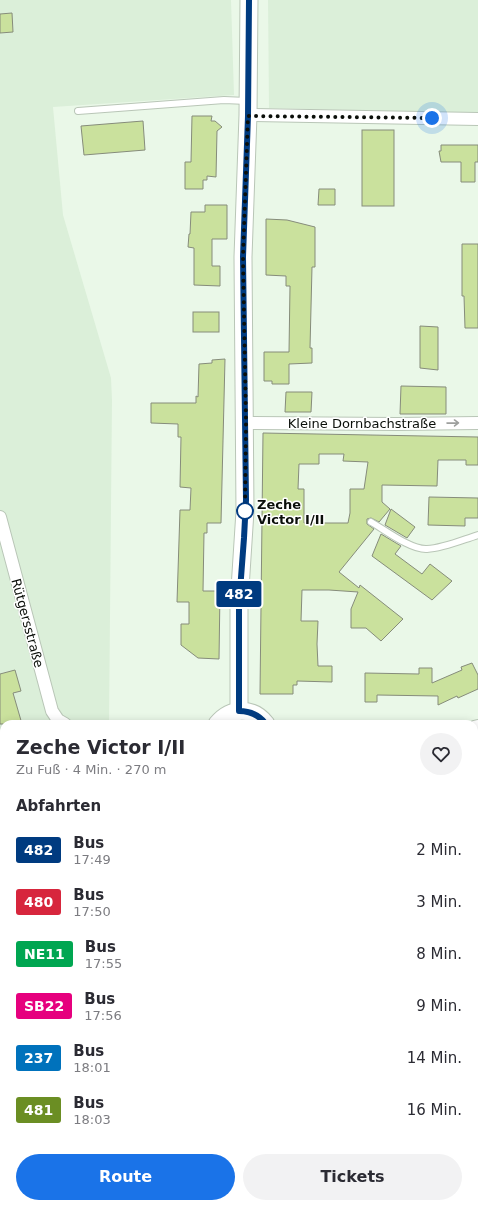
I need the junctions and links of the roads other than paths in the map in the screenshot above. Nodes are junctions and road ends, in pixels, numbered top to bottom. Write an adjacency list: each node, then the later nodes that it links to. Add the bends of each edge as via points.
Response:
1 (250, 0): 2 (main road)
2 (248, 108): 3 (lane, via 224,100); 4 (street); 5 (main road, via 243,257)
3 (78, 111)
4 (478, 119)
5 (246, 423): 6 (street, Kleine Dornbachstraße, one-way to 6); 10 (main road, via 245,511 239,604)
6 (478, 423)
7 (0, 517): 11 (street, Rütgersstraße, via 52,711)
8 (371, 522): 9 (lane, via 415,547 426,550)
9 (478, 535)
10 (239, 711): 12 (main road, via 230,713); 13 (main road, via 257,715)
11 (58, 720)
12 (220, 720)
13 (262, 720)

